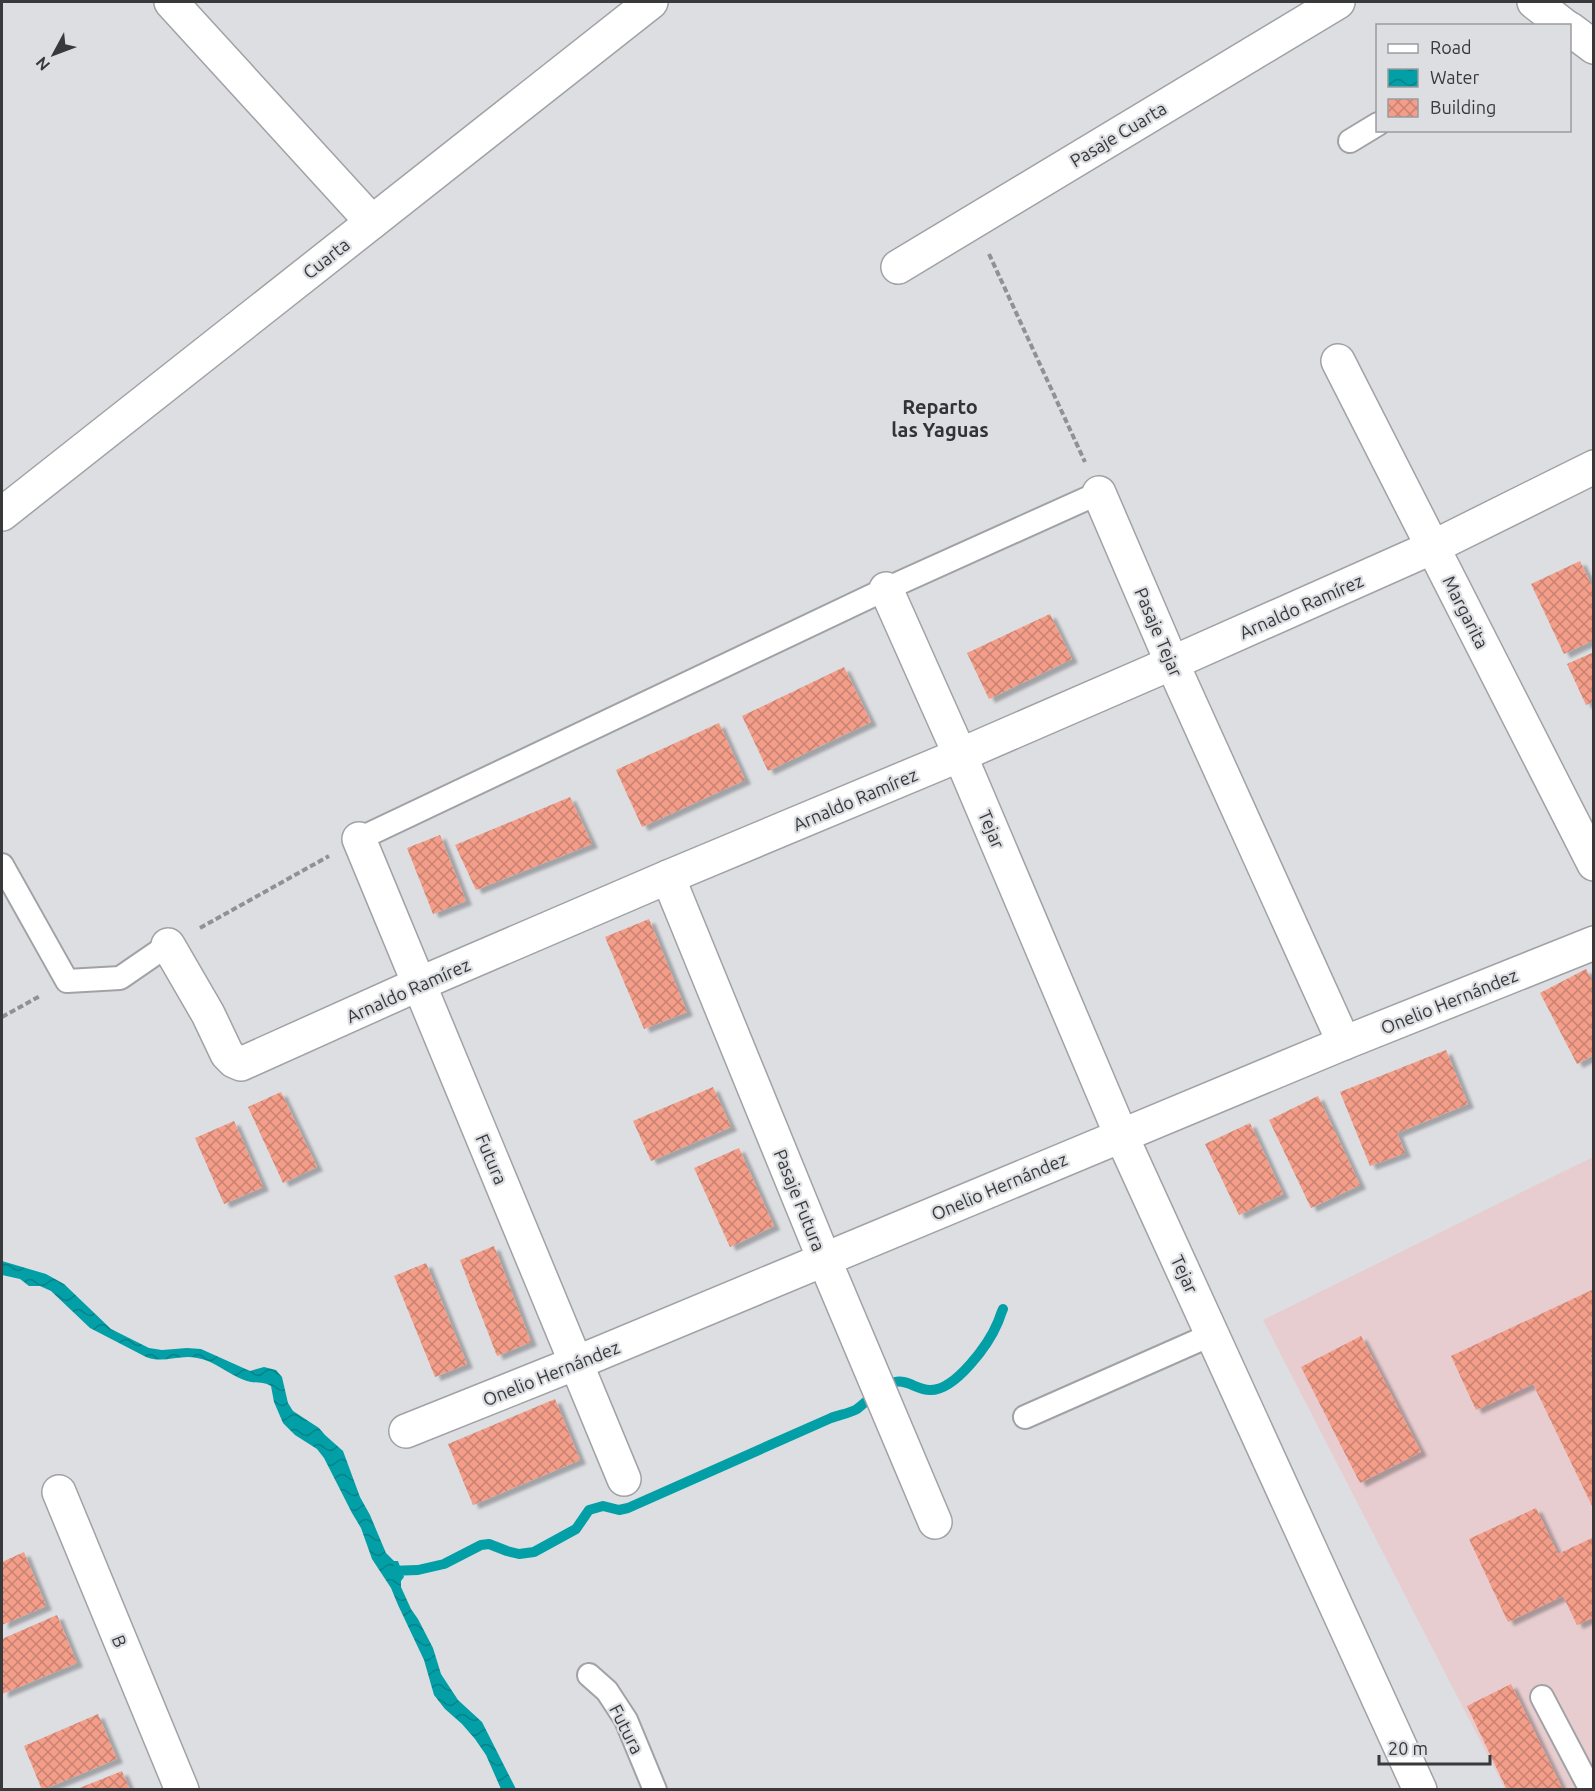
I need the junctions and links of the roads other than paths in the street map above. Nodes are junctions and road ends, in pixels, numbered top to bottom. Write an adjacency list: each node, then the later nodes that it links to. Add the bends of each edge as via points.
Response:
1 (171, 2): 8 (street)
2 (651, 2): 8 (street, Cuarta)
3 (1338, 2): 9 (street, Pasaje Cuarta)
4 (1571, 32): 5 (street)
5 (1593, 47)
6 (1376, 125): 7 (lane)
7 (1350, 141)
8 (372, 222): 13 (street, Cuarta)
9 (898, 267)
10 (1338, 361): 14 (street, Margarita)
11 (1593, 467): 14 (street, Arnaldo Ramírez)
12 (1099, 493): 15 (lane); 16 (street, Pasaje Tejar)
13 (2, 514)
14 (1433, 548): 16 (street, Arnaldo Ramírez); 19 (street, Margarita)
15 (886, 589): 17 (street, Tejar); 18 (lane)
16 (1172, 663): 17 (street, Arnaldo Ramírez); 25 (street, Pasaje Tejar)
17 (960, 755): 21 (street, Arnaldo Ramírez); 26 (street, Tejar)
18 (359, 839): 24 (street, Futura)
19 (1593, 864)
20 (2, 865): 23 (lane, via 67,981 120,978)
21 (668, 877): 24 (street, Arnaldo Ramírez); 27 (street, Pasaje Futura)
22 (1593, 943): 25 (street, Onelio Hernández)
23 (168, 945): 24 (street, Arnaldo Ramírez, via 227,1054 241,1064)
24 (419, 984): 29 (street, Futura)
25 (1344, 1043): 26 (street, Onelio Hernández)
26 (1121, 1135): 27 (street, Onelio Hernández); 28 (street, Tejar)
27 (824, 1259): 29 (street, Onelio Hernández); 34 (street, Pasaje Futura)
28 (1213, 1334): 30 (lane); 39 (street, Tejar)
29 (576, 1363): 31 (street, Onelio Hernández); 32 (street, Futura)
30 (1025, 1417)
31 (406, 1431)
32 (624, 1479)
33 (58, 1492): 37 (street, B)
34 (935, 1522)
35 (589, 1675): 38 (lane, Futura, via 607,1691 626,1720)
36 (1542, 1697): 40 (lane)
37 (182, 1790)
38 (655, 1790)
39 (1420, 1790)
40 (1591, 1790)

